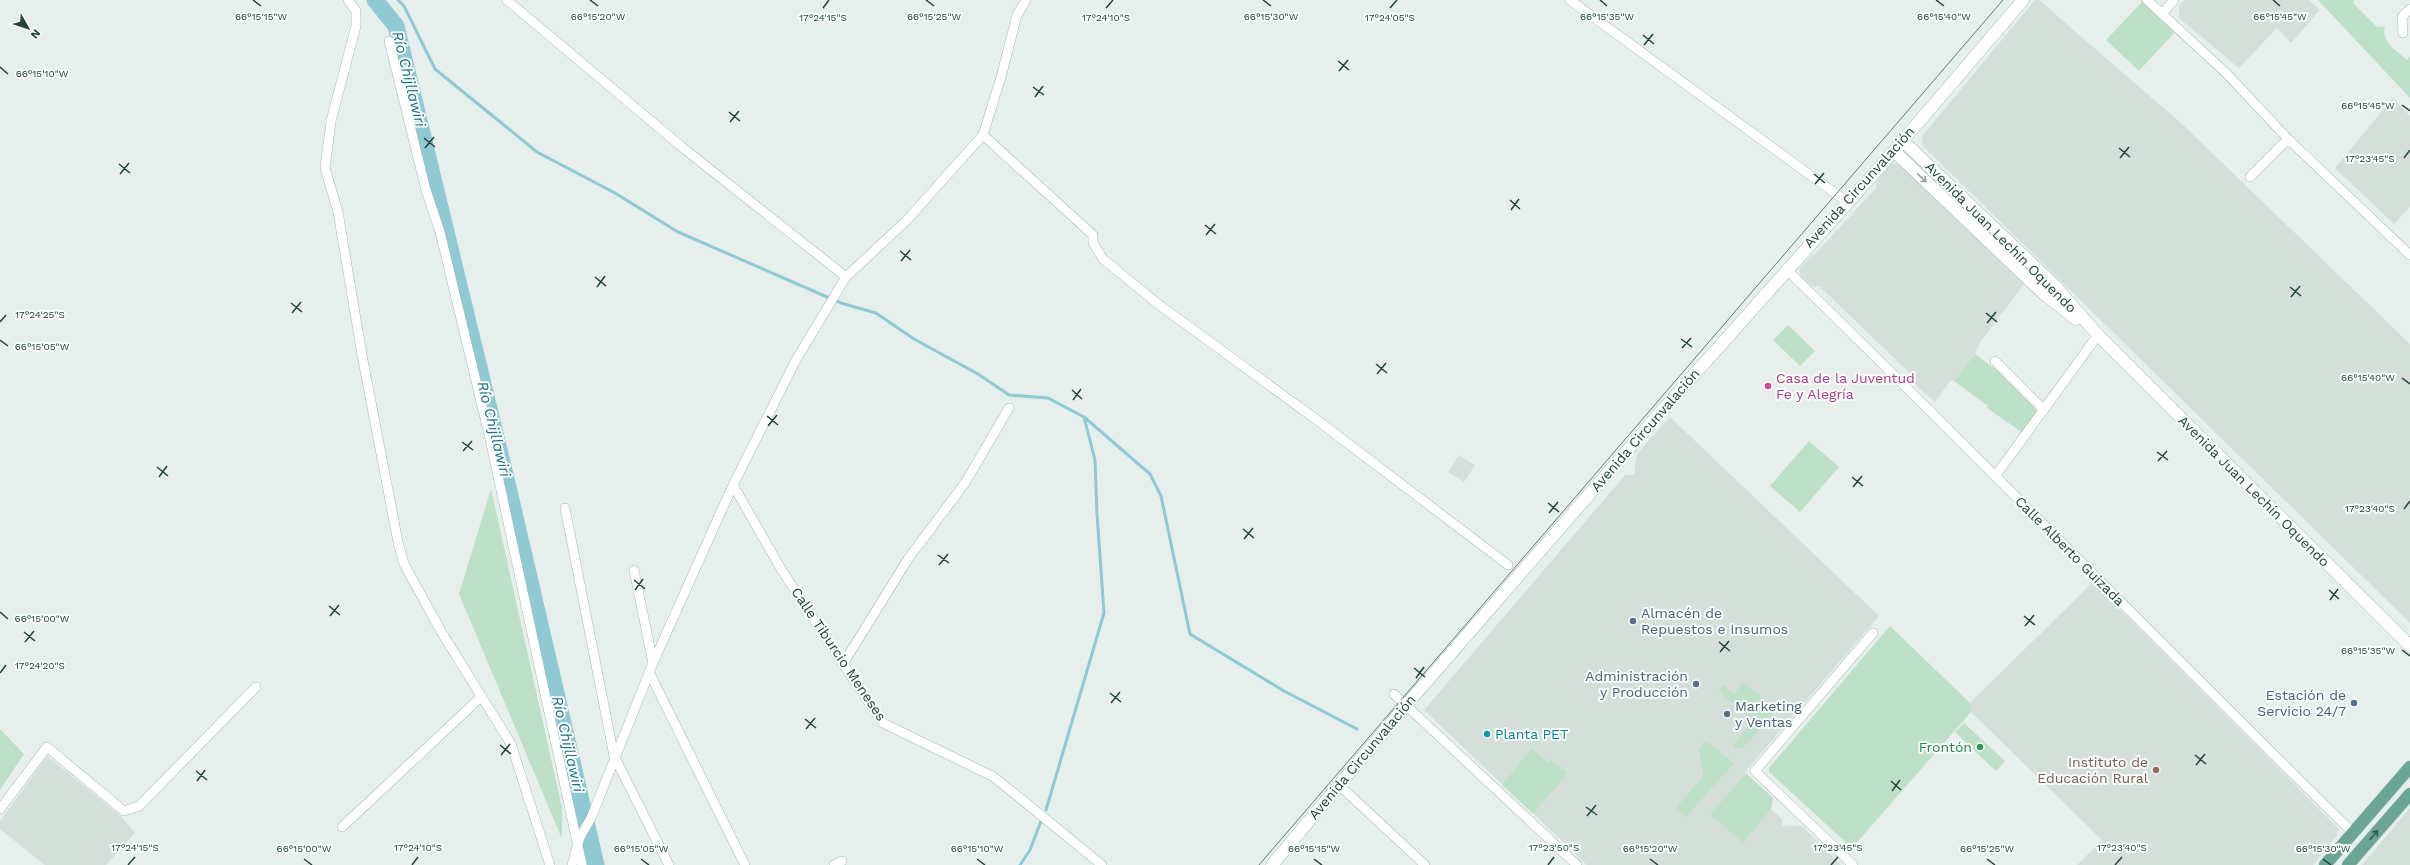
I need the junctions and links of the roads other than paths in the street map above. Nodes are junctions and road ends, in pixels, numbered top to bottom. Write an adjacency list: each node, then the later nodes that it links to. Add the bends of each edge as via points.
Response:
1 (348, 0): 37 (street, via 356,11 356,26 331,121 325,168 338,212 362,355 404,564)
2 (507, 0): 20 (street, via 682,147)
3 (1026, 0): 12 (street, via 1017,15)
4 (1570, 0): 17 (street)
5 (2023, 0): 14 (street, Avenida Circunvalación)
6 (2147, 0): 9 (street)
7 (2174, 0): 9 (street)
8 (2410, 9): 10 (street, via 2402,16)
9 (2162, 14): 13 (street, via 2227,74)
10 (2403, 33)
11 (389, 41): 46 (street, via 426,190 440,232 490,439)
12 (983, 135): 20 (street, via 906,221); 28 (street, via 1093,235 1093,243 1103,259 1158,304 1317,420)
13 (2288, 139): 16 (street); 18 (street)
14 (1902, 140): 15 (street, Avenida Circunvalación); 21 (street, Avenida Juan Lechín Oquendo, via 2054,285)
15 (1894, 151): 17 (street, Avenida Circunvalación); 21 (street, Avenida Juan Lechín Oquendo, one-way to 21, via 2044,294)
16 (2250, 177)
17 (1847, 202): 19 (street, Avenida Circunvalación)
18 (2410, 255)
19 (1786, 269): 25 (street, Calle Alberto Guizada); 38 (street, Avenida Circunvalación)
20 (846, 277): 26 (street, via 796,360)
21 (2098, 335): 24 (street); 31 (street, Avenida Juan Lechín Oquendo)
22 (1995, 361): 24 (street)
23 (1009, 408): 33 (street, via 964,483 908,560)
24 (2044, 410): 25 (street)
25 (1996, 475): 45 (street, Calle Alberto Guizada, via 2194,677)
26 (733, 485): 32 (street); 33 (street, Calle Tiburcio Meneses, via 781,569)
27 (565, 508): 39 (street)
28 (1508, 565)
29 (634, 570): 32 (street)
30 (1873, 633): 56 (street, via 1755,771)
31 (2410, 646)
32 (653, 663): 34 (street)
33 (843, 664): 52 (street, Calle Tiburcio Meneses, via 883,723 994,777)
34 (650, 672): 39 (street); 51 (street)
35 (256, 687): 43 (street, via 139,806 124,811 47,747)
36 (1394, 694): 38 (street)
37 (481, 697): 44 (street); 47 (street, via 511,744)
38 (1407, 704): 41 (street, Avenida Circunvalación); 55 (street)
39 (614, 756): 46 (street, via 591,818); 50 (street)
40 (2410, 768): 45 (main road)
41 (1339, 786): 53 (street, Avenida Circunvalación); 54 (street)
42 (2410, 794): 58 (main road, one-way to 42)
43 (0, 809)
44 (342, 827)
45 (2353, 833): 57 (main road)
46 (579, 842): 48 (street); 49 (street)
47 (550, 865)
48 (572, 865)
49 (582, 865)
50 (669, 865)
51 (745, 865)
52 (1102, 865)
53 (1272, 865)
54 (1425, 865)
55 (1577, 865)
56 (1853, 865)
57 (2326, 865)
58 (2348, 865)

